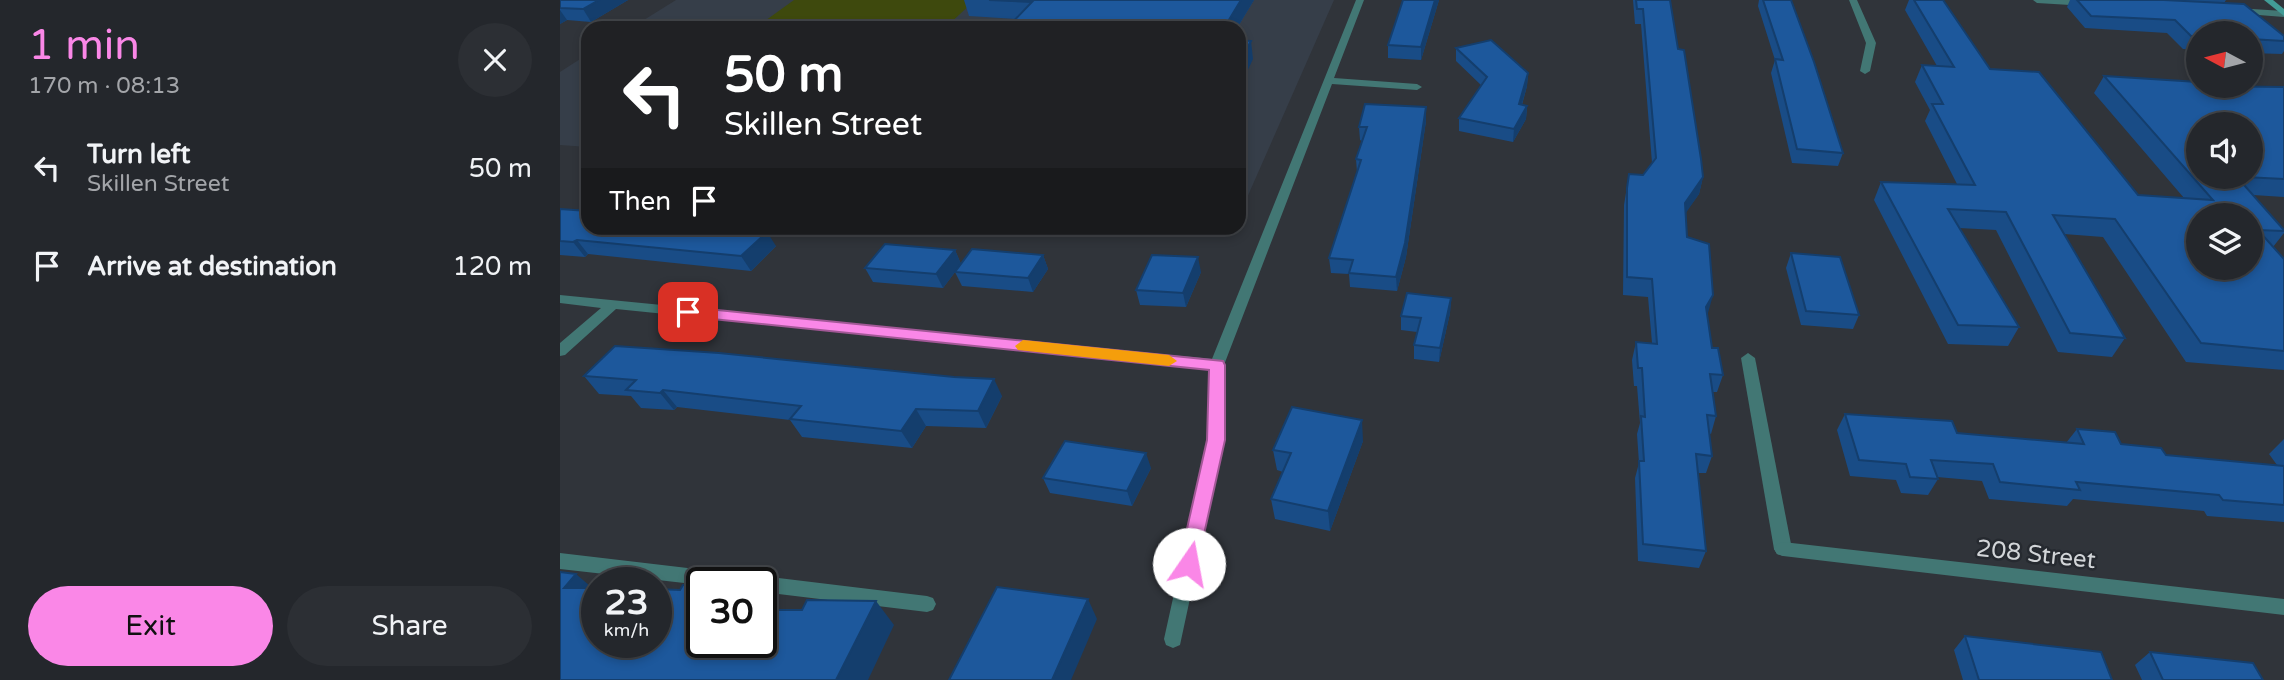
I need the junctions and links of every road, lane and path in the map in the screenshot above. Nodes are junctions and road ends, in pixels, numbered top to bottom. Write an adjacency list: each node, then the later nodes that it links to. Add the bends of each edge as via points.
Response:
1 (1360, 0): 9 (street)
2 (1853, 0): 8 (street, via 1871,43)
3 (2037, 0): 5 (street)
4 (2268, 0): 7 (main road)
5 (2092, 3)
6 (2231, 10): 7 (street)
7 (2284, 13)
8 (1865, 71)
9 (1330, 81): 10 (street); 15 (street)
10 (1417, 87)
11 (560, 299): 12 (street)
12 (614, 304): 13 (street); 15 (street)
13 (560, 352)
14 (1748, 358): 20 (street, 208 Street, via 1783,549)
15 (1217, 365): 21 (street, via 1216,440)
16 (560, 561): 17 (street)
17 (686, 576)
18 (777, 586): 19 (street)
19 (927, 604)
20 (2284, 607)
21 (1173, 639)

